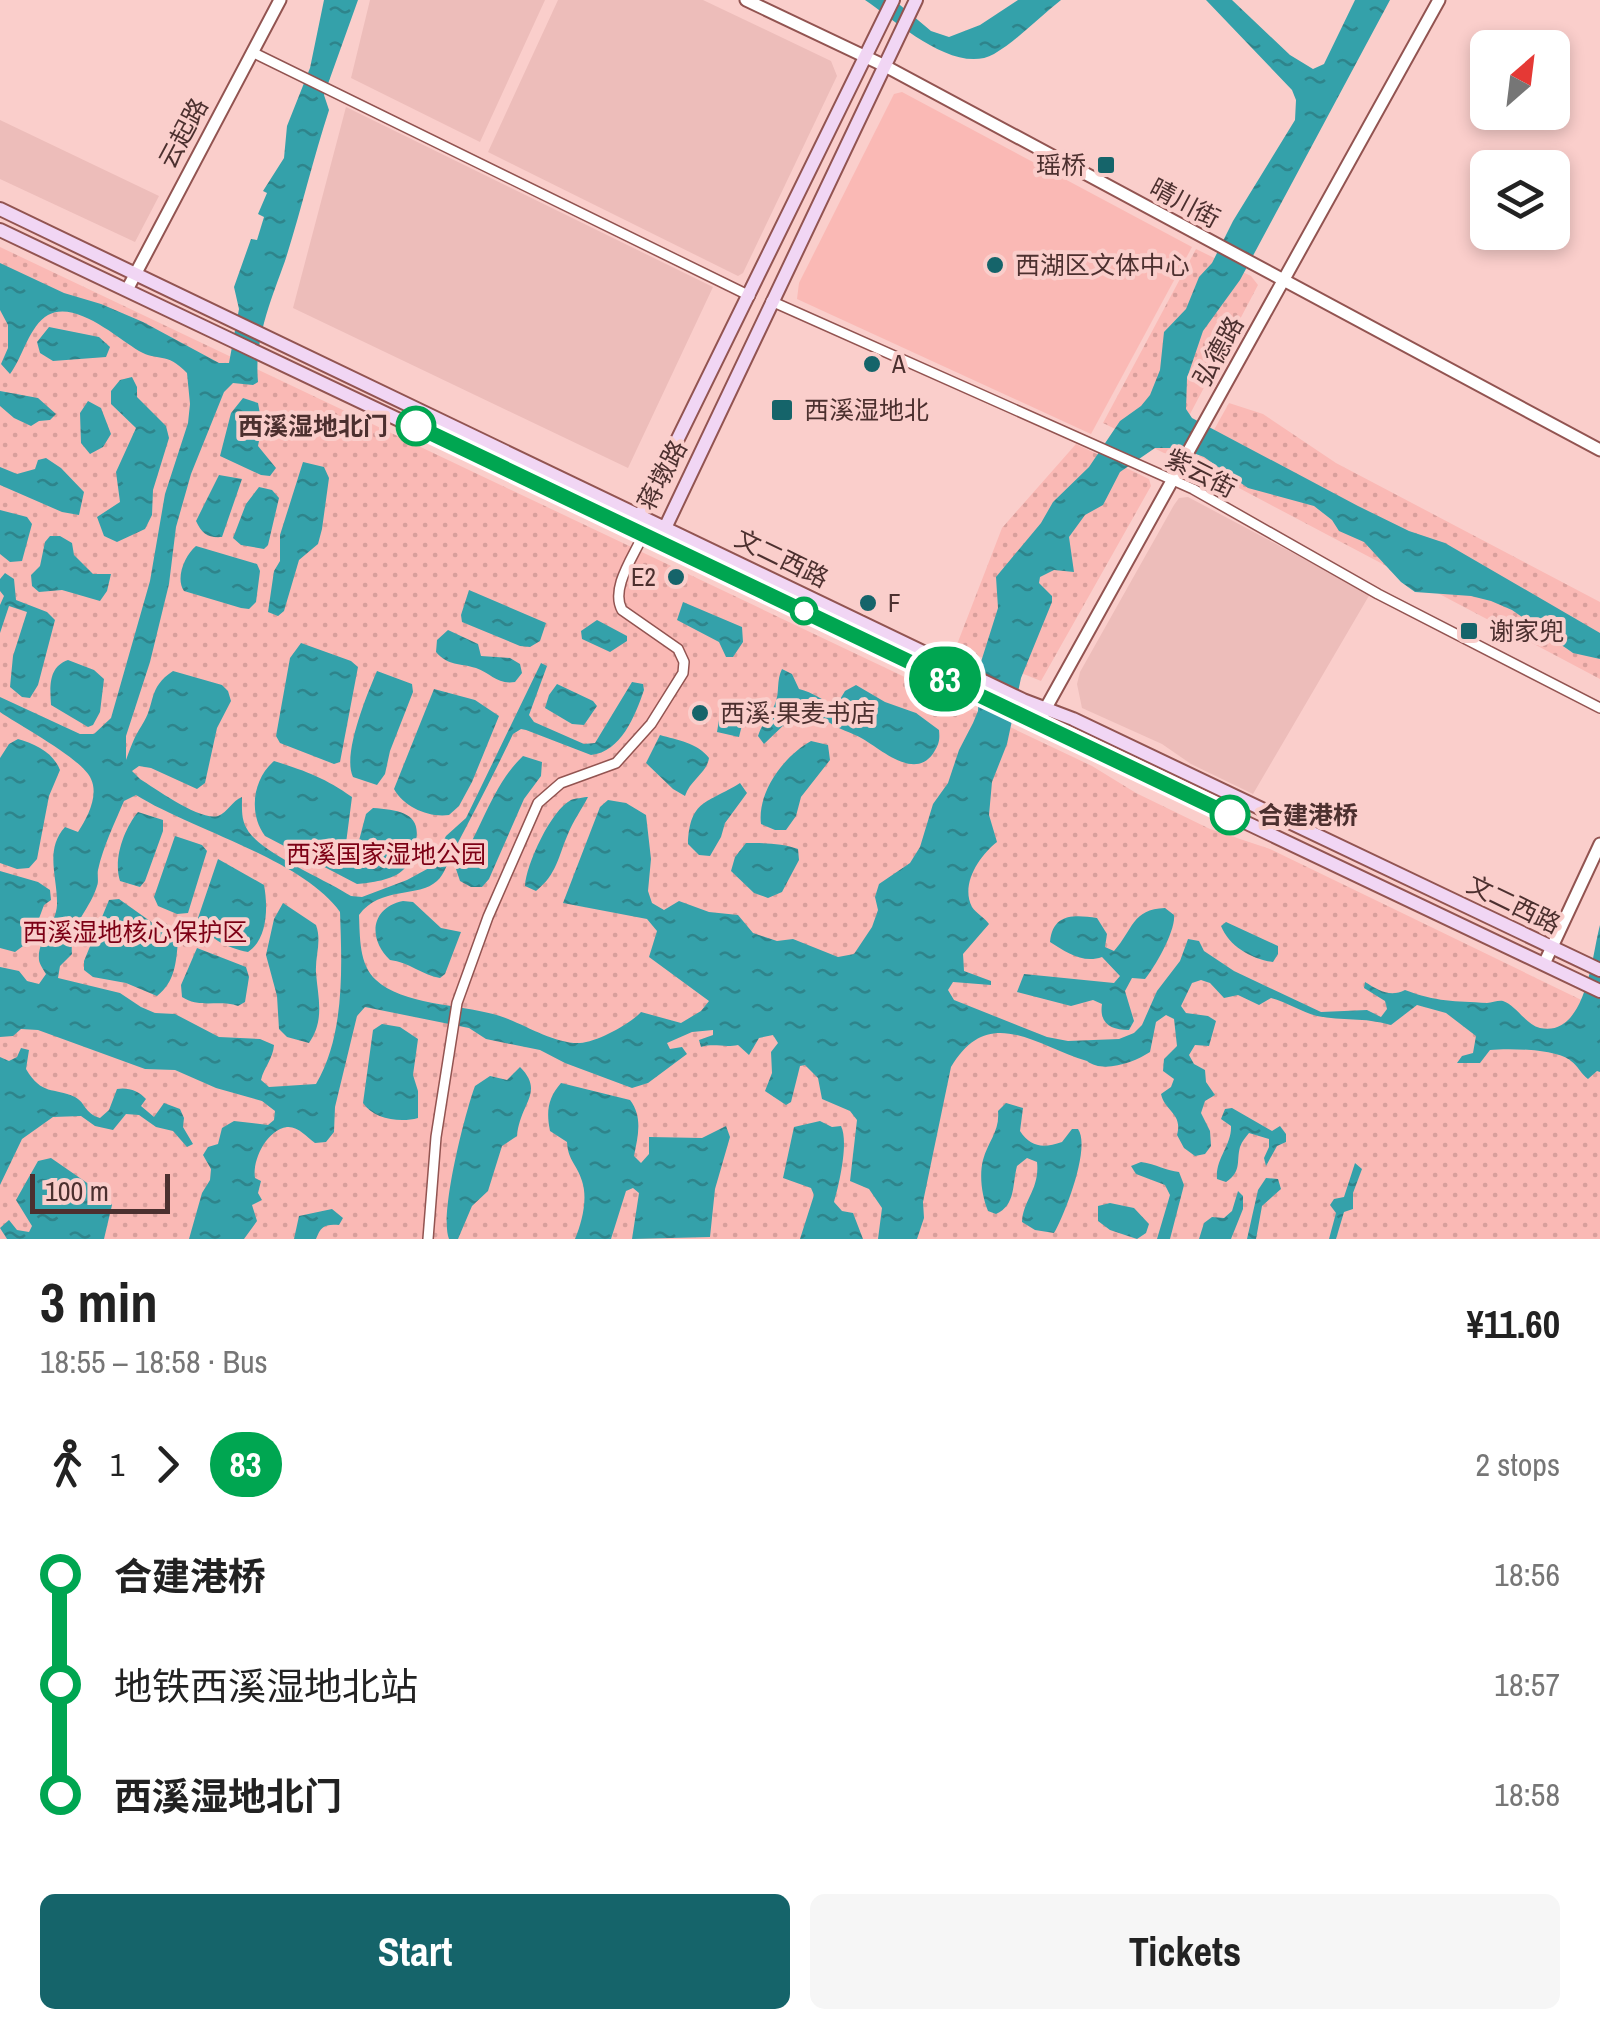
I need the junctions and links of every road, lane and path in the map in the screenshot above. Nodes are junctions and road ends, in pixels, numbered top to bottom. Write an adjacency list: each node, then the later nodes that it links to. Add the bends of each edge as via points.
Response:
1 (280, 0): 6 (street, 云起路)
2 (746, 0): 7 (street, 晴川街)
3 (893, 0): 7 (main road, 蒋墩路)
4 (1439, 0): 12 (street, 弘德路)
5 (914, 3): 8 (main road, 蒋墩路)
6 (252, 52): 11 (street, 云起路); 14 (street)
7 (866, 56): 8 (street, 晴川街); 14 (main road, 蒋墩路)
8 (884, 66): 12 (street, 晴川街); 15 (main road, 蒋墩路)
9 (0, 209): 11 (main road, 文二西路)
10 (0, 230): 13 (main road, 文二西路)
11 (134, 274): 13 (street, 云起路); 18 (main road, 文二西路)
12 (1282, 281): 16 (street, 晴川街); 17 (street, 弘德路)
13 (128, 288): 20 (main road, 文二西路)
14 (750, 296): 18 (main road, 蒋墩路)
15 (771, 301): 17 (street, 紫云街); 19 (main road, 蒋墩路)
16 (1600, 450)
17 (1172, 480): 22 (street, 紫云街); 23 (street, 弘德路)
18 (641, 514): 19 (main road, 文二西路); 20 (main road, 蒋墩路)
19 (666, 526): 20 (main road, 蒋墩路); 21 (main road, 文二西路, via 968,674)
20 (644, 534): 21 (main road, 文二西路, via 967,689); 30 (street, via 617,600 678,649 684,673 616,763 561,783 538,802 457,1003)
21 (1020, 707): 23 (main road, 文二西路); 24 (main road, 文二西路)
22 (1600, 708)
23 (1044, 710): 24 (street, 弘德路); 26 (main road, 文二西路)
24 (1037, 724): 27 (main road, 文二西路)
25 (1600, 844): 26 (street)
26 (1551, 947): 27 (street); 28 (main road, 文二西路)
27 (1544, 964): 29 (main road, 文二西路)
28 (1594, 968)
29 (1600, 990)
30 (428, 1239)

